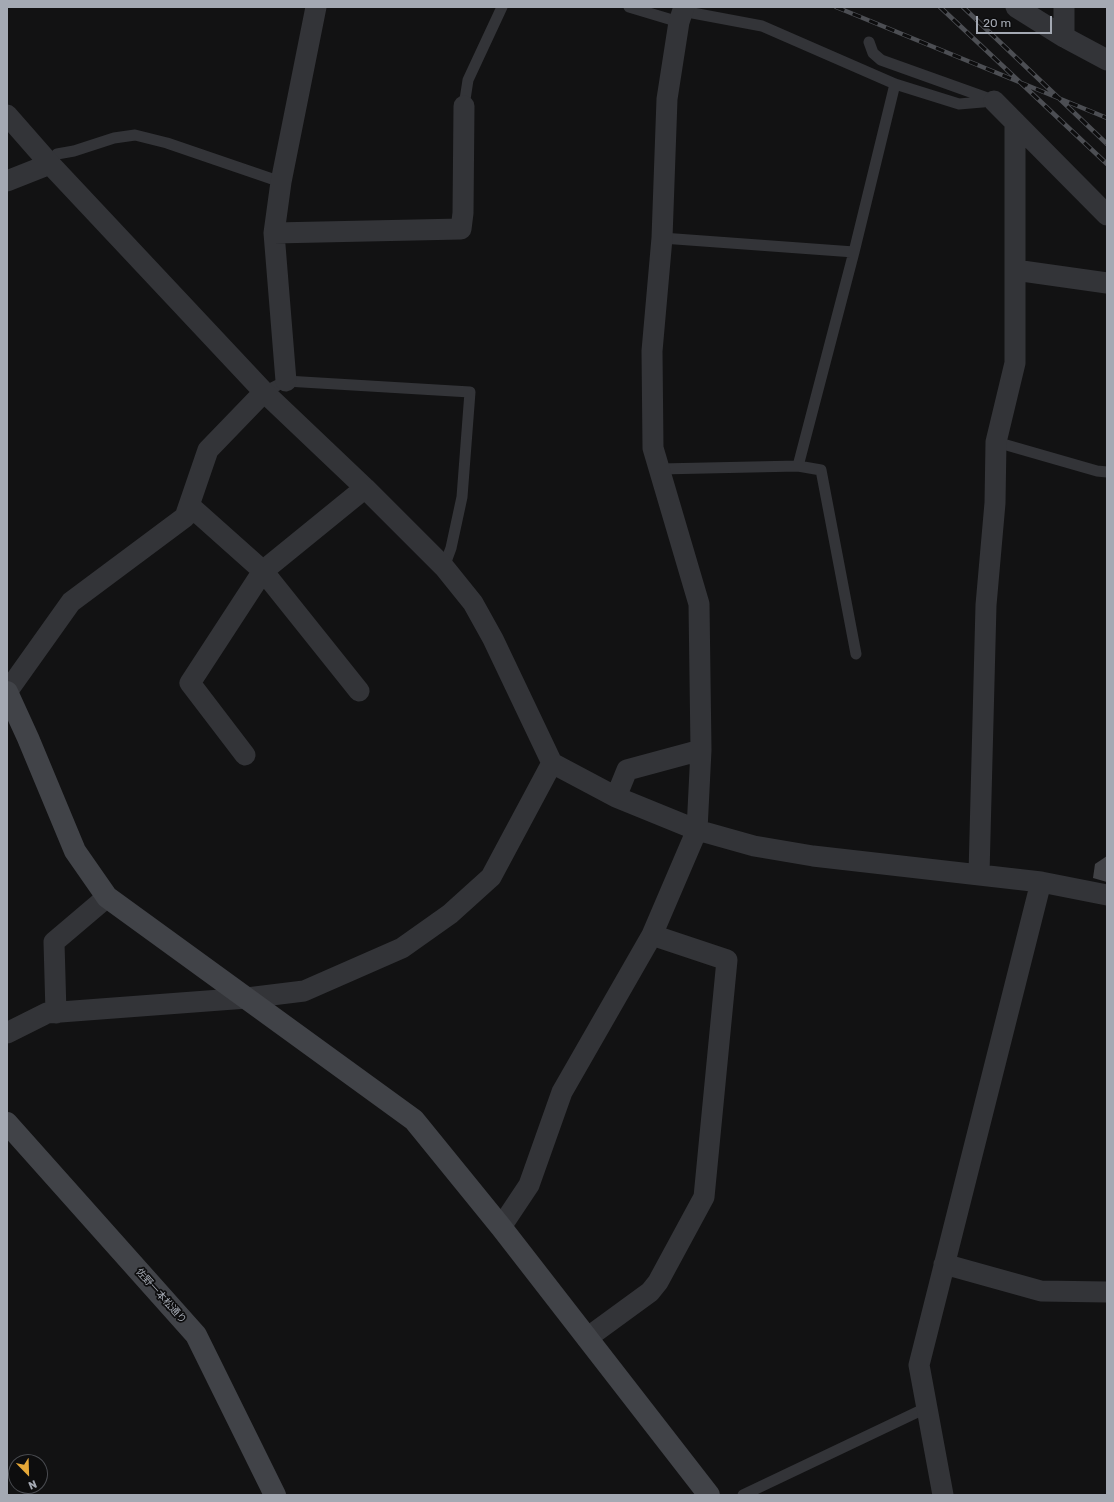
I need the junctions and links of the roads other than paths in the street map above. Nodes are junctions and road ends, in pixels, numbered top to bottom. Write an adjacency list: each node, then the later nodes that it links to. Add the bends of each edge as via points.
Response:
1 (316, 7): 17 (street)
2 (502, 7): 12 (lane, via 468,80)
3 (629, 7): 6 (lane)
4 (1016, 7): 7 (street)
5 (1064, 7): 7 (street)
6 (682, 14): 10 (lane, via 762,26); 20 (street, via 667,99)
7 (1064, 37): 9 (street)
8 (869, 42): 11 (lane, via 873,53 880,60)
9 (1107, 60)
10 (895, 84): 11 (lane, via 959,104); 21 (lane)
11 (994, 101): 14 (street)
12 (464, 106): 19 (street, via 461,229)
13 (7, 115): 15 (street)
14 (1015, 123): 18 (street); 22 (street)
15 (50, 164): 16 (street); 17 (lane, via 58,154 114,138 135,135 167,143); 25 (street)
16 (7, 181)
17 (281, 182): 19 (street)
18 (1107, 215)
19 (274, 233): 24 (street)
20 (662, 238): 21 (lane); 28 (street, via 652,351 653,448)
21 (854, 252): 27 (lane)
22 (1015, 270): 23 (street); 26 (street, via 1015,363)
23 (1107, 283)
24 (286, 381): 25 (lane); 32 (lane, via 470,392 462,497 451,548)
25 (264, 392): 30 (street); 31 (street, via 208,450)
26 (996, 442): 29 (lane); 42 (street, via 995,503 985,608)
27 (798, 466): 28 (lane); 34 (lane, via 821,470)
28 (660, 469): 37 (street, via 699,604)
29 (1107, 472)
30 (365, 488): 32 (street); 33 (street)
31 (189, 505): 33 (street); 36 (street, via 185,516 71,602)
32 (444, 567): 39 (street, via 476,610 493,639)
33 (263, 571): 35 (street); 38 (street, via 190,683)
34 (856, 654)
35 (359, 691)
36 (7, 692): 45 (street, via 75,851)
37 (700, 750): 40 (street, via 627,770); 41 (street)
38 (245, 755)
39 (552, 763): 40 (street); 47 (street, via 491,877 450,914 402,948 304,991)
40 (616, 797): 41 (street)
41 (697, 830): 42 (street, via 754,846 813,856); 46 (street)
42 (979, 874): 43 (street)
43 (1041, 882): 44 (street); 52 (street)
44 (1107, 895)
45 (107, 897): 47 (street); 48 (street, via 54,942)
46 (652, 935): 51 (street, via 562,1092 529,1185); 54 (street, via 727,960 704,1197 658,1282 650,1292)
47 (247, 998): 48 (street); 51 (street, via 414,1120)
48 (56, 1012): 49 (street, via 47,1013)
49 (7, 1034)
50 (7, 1123): 56 (street, 佐野一本松通り, via 196,1335)
51 (501, 1227): 54 (street)
52 (944, 1264): 53 (street, via 1041,1291); 55 (street, via 919,1365)
53 (1107, 1292)
54 (588, 1338): 57 (street)
55 (928, 1407): 58 (lane); 59 (street)
56 (275, 1495)
57 (709, 1495)
58 (742, 1495)
59 (944, 1495)

